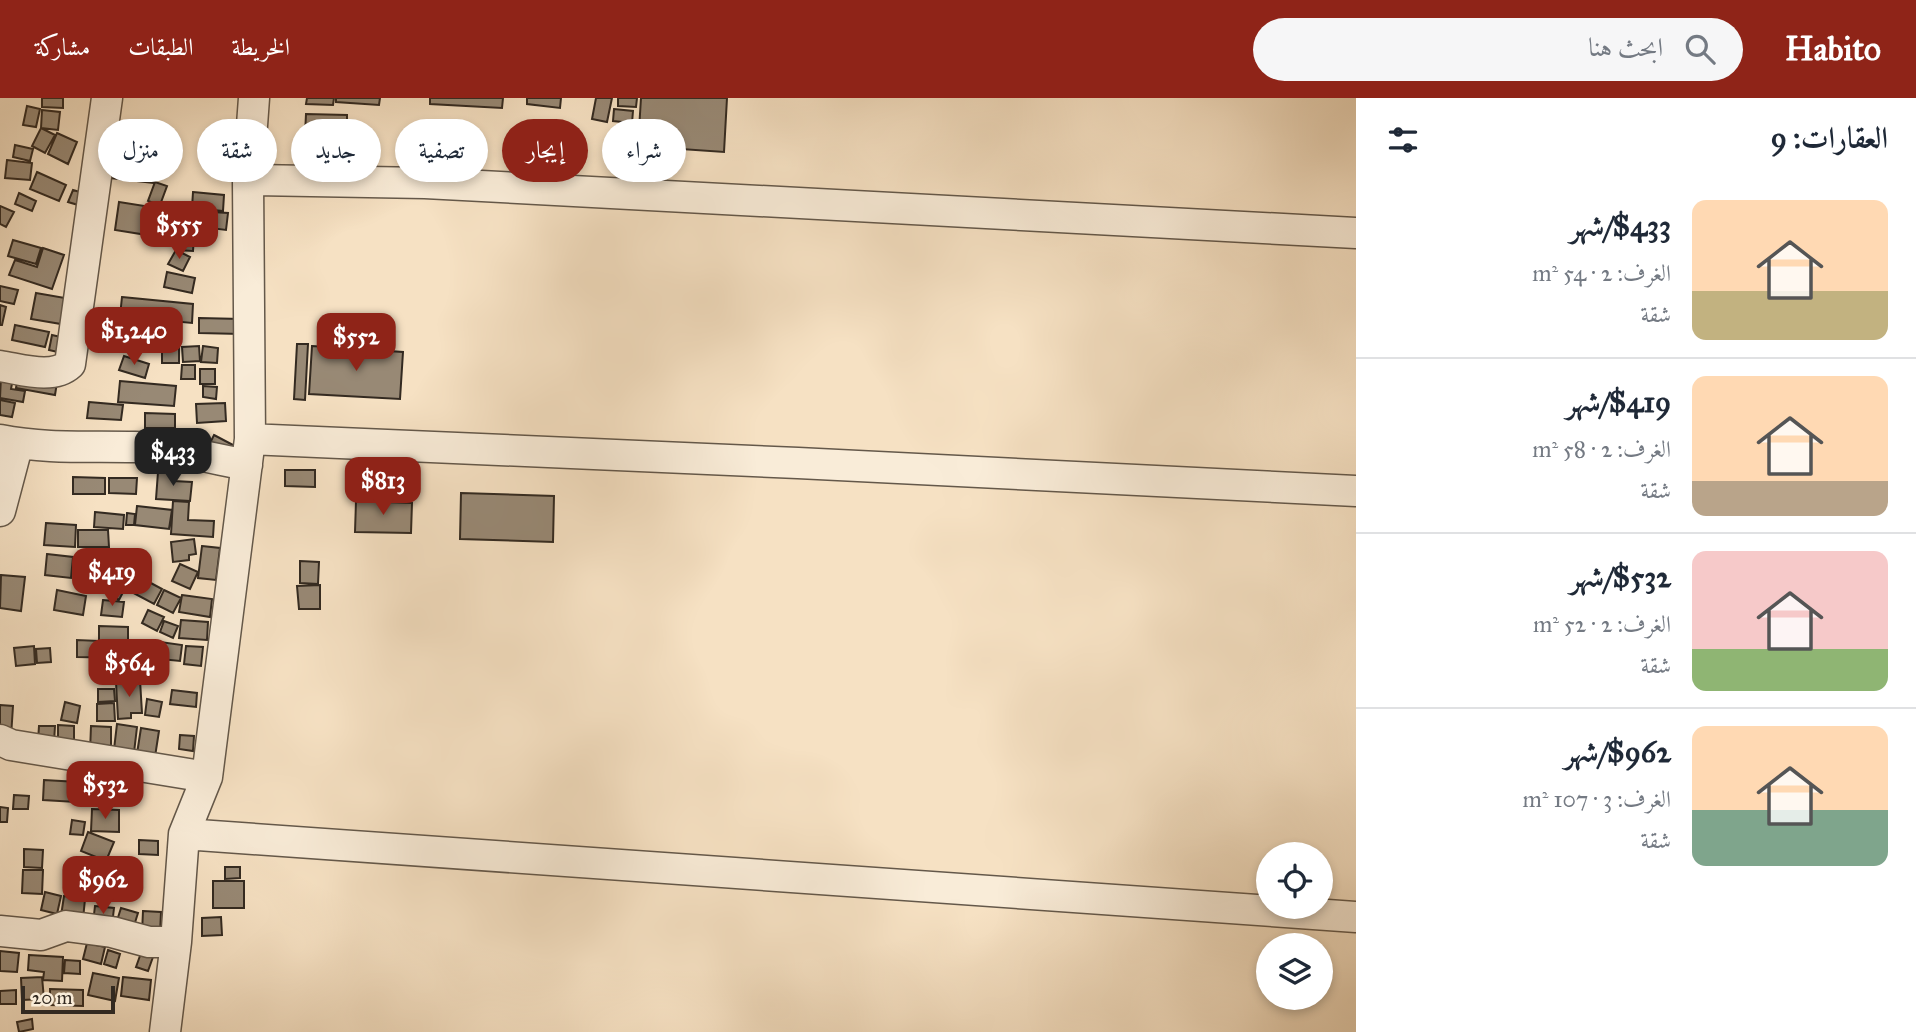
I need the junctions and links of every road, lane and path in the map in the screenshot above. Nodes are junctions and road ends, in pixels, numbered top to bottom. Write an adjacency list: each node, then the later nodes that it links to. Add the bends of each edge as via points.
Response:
1 (107, 98): 7 (street, via 70,364 53,373)
2 (254, 98): 3 (street)
3 (252, 119)
4 (277, 180): 6 (street, via 425,183)
5 (248, 182): 9 (street)
6 (1356, 233)
7 (0, 366)
8 (9, 441): 9 (street, via 52,447); 11 (street)
9 (249, 452): 10 (street, via 798,463); 13 (street)
10 (1356, 491)
11 (0, 511)
12 (0, 740): 13 (street)
13 (207, 777): 14 (street)
14 (184, 834): 15 (street); 17 (street)
15 (1356, 918)
16 (0, 931): 17 (street, via 41,935 66,926 149,942)
17 (176, 942): 18 (street)
18 (165, 1032)

